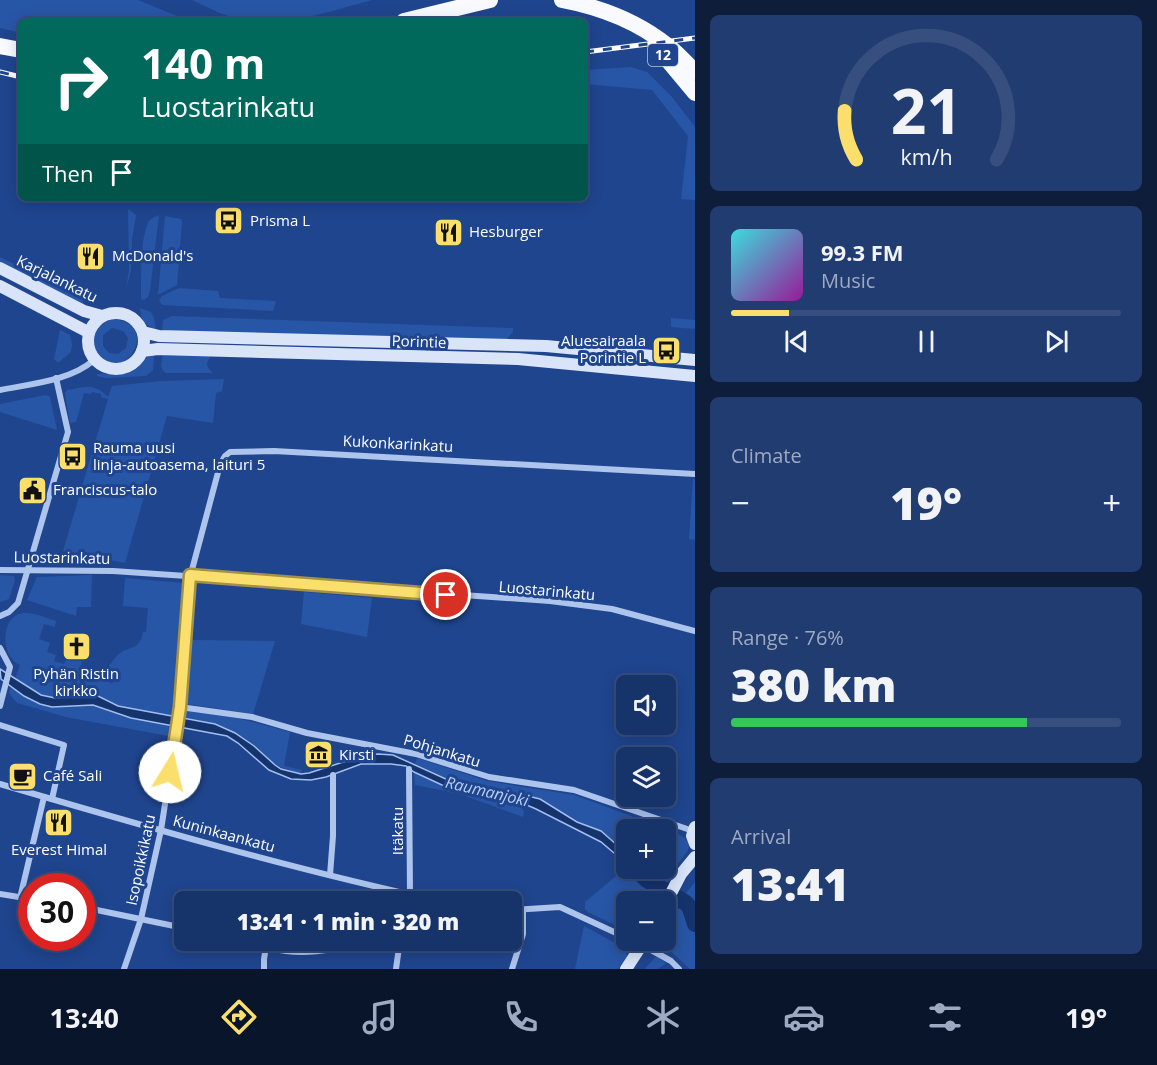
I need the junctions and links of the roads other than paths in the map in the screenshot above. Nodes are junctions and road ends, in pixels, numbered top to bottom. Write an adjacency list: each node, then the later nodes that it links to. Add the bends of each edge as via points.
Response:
1 (490, 0): 3 (highway)
2 (562, 0): 4 (highway, 12)
3 (416, 18)
4 (627, 21): 7 (highway, 12, via 670,47); 8 (highway, 12, via 671,62)
5 (0, 46): 6 (highway)
6 (18, 49)
7 (695, 72)
8 (695, 93)
9 (0, 268): 11 (main road, Karjalankatu, via 84,311)
10 (0, 286): 12 (main road, Karjalankatu)
11 (102, 316): 12 (main road); 13 (main road, via 126,314)
12 (88, 332): 15 (main road)
13 (143, 332): 14 (main road); 16 (main road, Porintie, via 159,336 546,346)
14 (142, 351): 15 (main road, via 129,366 120,369 101,366); 17 (main road, Porintie, via 518,359)
15 (94, 360): 18 (street, via 87,367)
16 (695, 360)
17 (695, 376)
18 (56, 378): 19 (street); 22 (street, via 68,432)
19 (0, 390)
20 (695, 474): 23 (street, Kukonkarinkatu, via 323,452 230,452 220,465)
21 (0, 570): 22 (street, Luostarinkatu)
22 (27, 571): 23 (street, Luostarinkatu); 24 (street, via 18,603)
23 (190, 575): 25 (street, Luostarinkatu, via 550,602 612,609); 29 (street, Isopoikkikatu)
24 (0, 616)
25 (695, 631)
26 (0, 648): 27 (street, via 10,667)
27 (3, 687): 28 (street)
28 (0, 706)
29 (180, 707): 36 (street, Pohjankatu, via 252,717 307,733 416,754 489,777 574,790); 37 (street, Isopoikkikatu)
30 (0, 725): 35 (street, via 64,745)
31 (409, 768): 43 (street, Itäkatu)
32 (333, 775): 41 (street)
33 (0, 784): 34 (street, Kuninkaankatu)
34 (44, 797): 35 (street, Kuninkaankatu); 40 (street)
35 (52, 799): 37 (street, Kuninkaankatu)
36 (694, 829): 38 (main road)
37 (161, 830): 41 (street, Kuninkaankatu); 49 (street, Isopoikkikatu)
38 (695, 844)
39 (695, 857): 44 (main road)
40 (26, 873)
41 (330, 875): 42 (street, Kuninkaankatu)
42 (396, 891)
43 (408, 891)
44 (672, 891)
45 (0, 894): 46 (street)
46 (18, 898)
47 (96, 910): 49 (street)
48 (523, 910): 51 (street, via 560,907); 61 (street, via 523,934)
49 (141, 919): 50 (street); 58 (street, Isopoikkikatu)
50 (174, 926)
51 (616, 933)
52 (265, 951): 59 (street)
53 (283, 951): 54 (street)
54 (318, 951)
55 (398, 951): 60 (street)
56 (635, 951): 62 (main road)
57 (655, 951): 63 (street)
58 (124, 969)
59 (264, 969)
60 (396, 969)
61 (512, 969)
62 (626, 969)
63 (679, 969)

